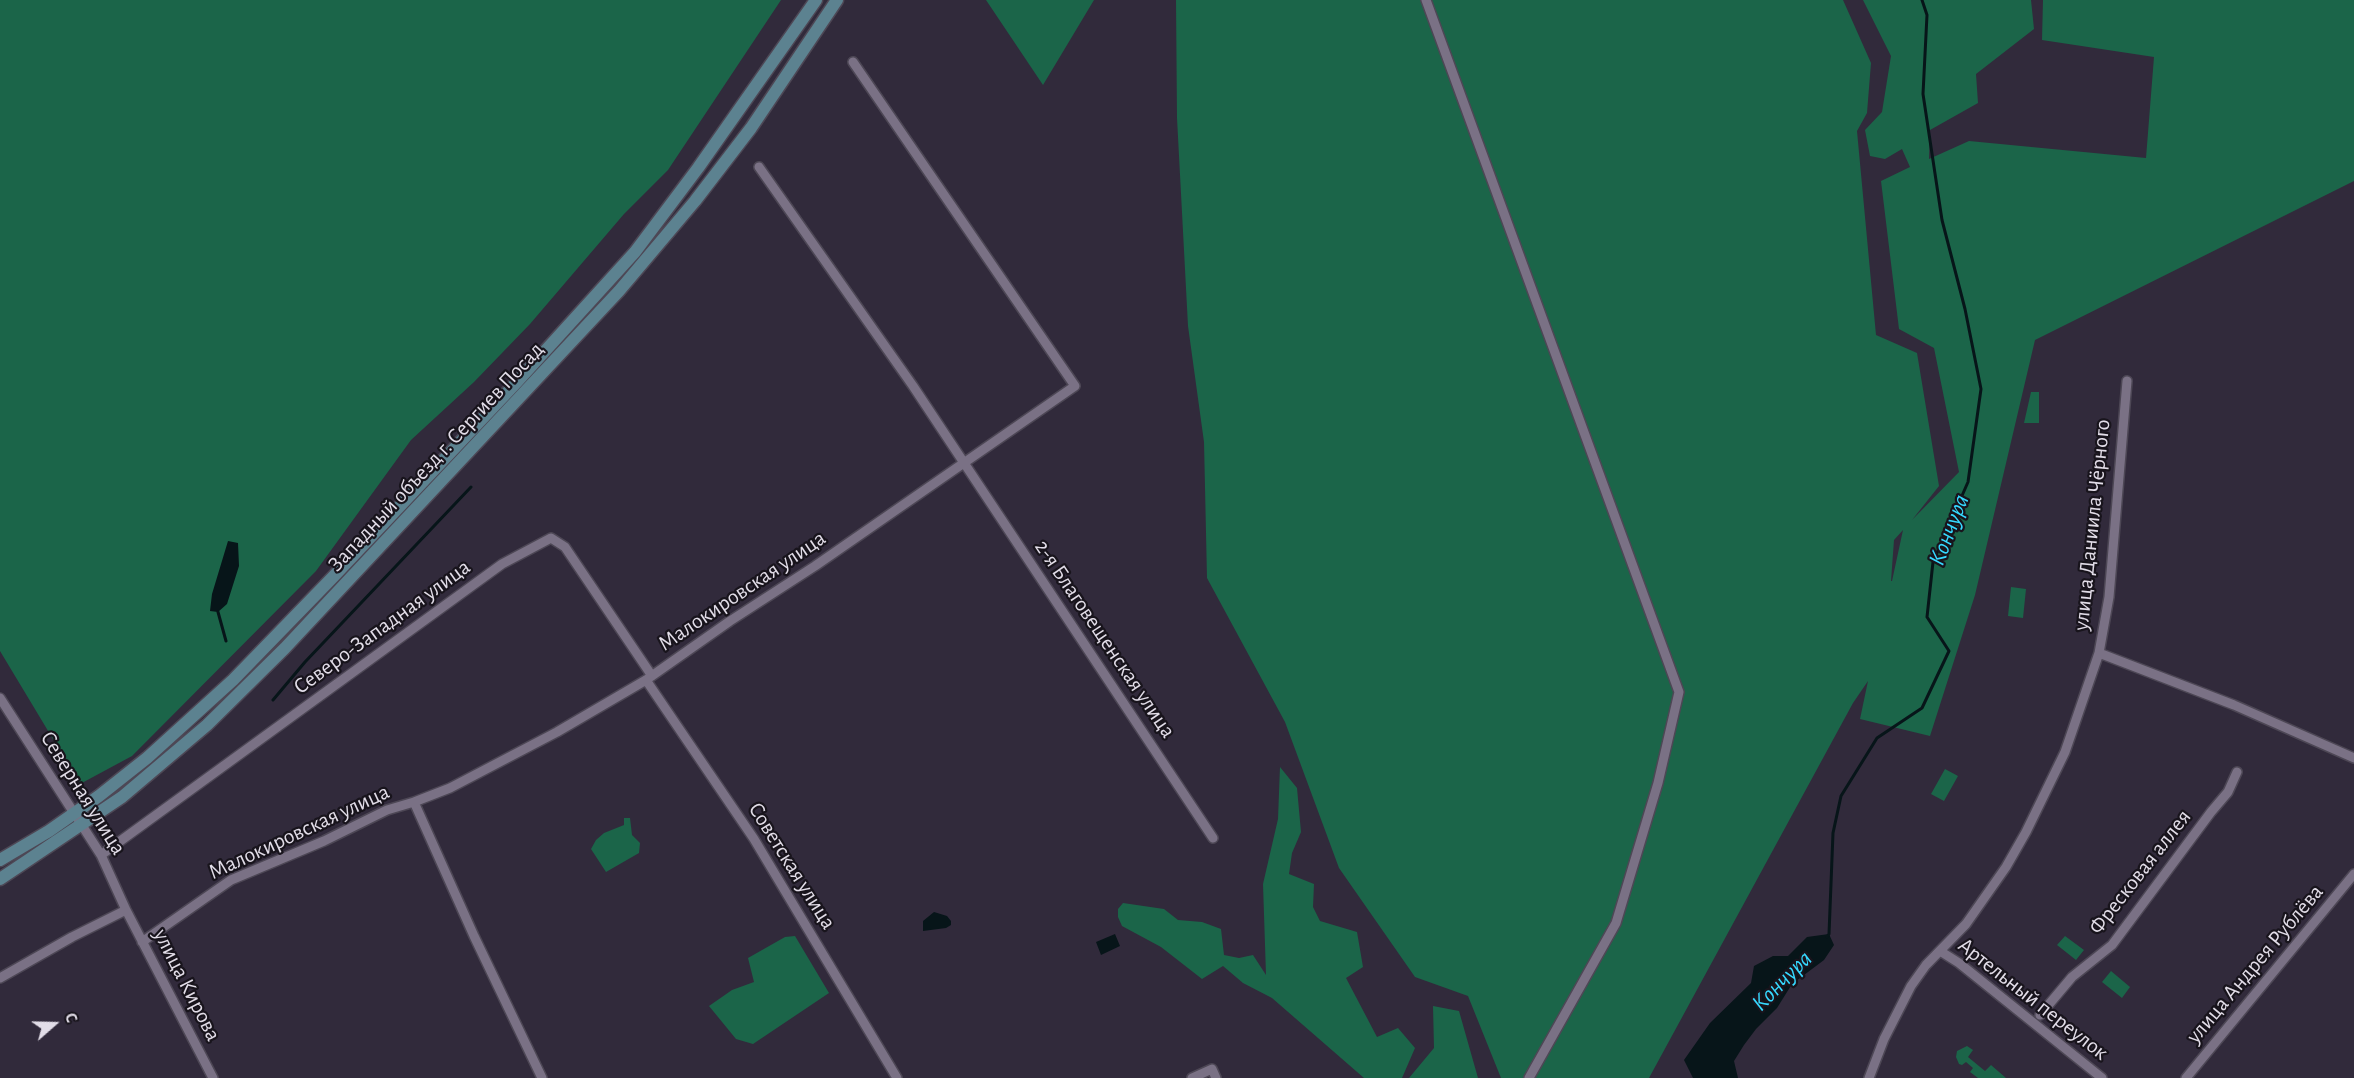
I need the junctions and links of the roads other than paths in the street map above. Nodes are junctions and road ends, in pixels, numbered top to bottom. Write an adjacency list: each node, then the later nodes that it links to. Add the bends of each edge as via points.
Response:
1 (816, 0): 14 (main road, Западный объезд г. Сергиев Посад, via 635,252 516,383 233,680 147,758)
2 (837, 0): 15 (main road, Западный объезд г. Сергиев Посад, via 751,128 619,291 278,656 207,725 122,797)
3 (1426, 0): 31 (street, via 1679,692 1659,783 1616,924)
4 (853, 62): 7 (street, Малокировская улица, via 1075,386)
5 (759, 167): 7 (street, 2-я Благовещенская улица, via 913,386)
6 (2127, 381): 8 (street, улица Даниила Чёрного, via 2115,543)
7 (962, 463): 9 (street, Малокировская улица); 16 (street, 2-я Благовещенская улица)
8 (2099, 652): 11 (street); 23 (street, улица Даниила Чёрного, via 2065,752 2026,832 1966,924)
9 (649, 678): 13 (street, Малокировская улица, via 557,732 450,788); 17 (street, Северо-Западная улица, via 566,547 551,538 502,564); 29 (street, Советская улица, via 754,839)
10 (0, 698): 14 (street, Северная улица)
11 (2354, 758)
12 (2237, 772): 25 (street, Фресковая аллея, via 2228,792 2112,945 2072,977)
13 (414, 802): 22 (street, Малокировская улица, via 387,810 231,880); 28 (street, Малокировская улица)
14 (74, 812): 15 (street, Северная улица); 18 (main road, Западный объезд г. Сергиев Посад)
15 (82, 825): 17 (street, Северная улица); 20 (main road, Западный объезд г. Сергиев Посад)
16 (1213, 838)
17 (101, 855): 21 (street, Северная улица)
18 (0, 860)
19 (2354, 874): 34 (street, улица Андрея Рублёва)
20 (0, 879)
21 (126, 910): 22 (street, улица Кирова); 24 (street)
22 (142, 942): 27 (street, улица Кирова)
23 (1940, 951): 32 (street, улица Даниила Чёрного, via 1911,986); 33 (street, Артельный переулок)
24 (0, 978)
25 (2040, 1015)
26 (1214, 1073): 30 (street)
27 (213, 1078)
28 (542, 1078)
29 (897, 1078)
30 (1192, 1078)
31 (1529, 1078)
32 (1869, 1078)
33 (2102, 1078)
34 (2186, 1078)

